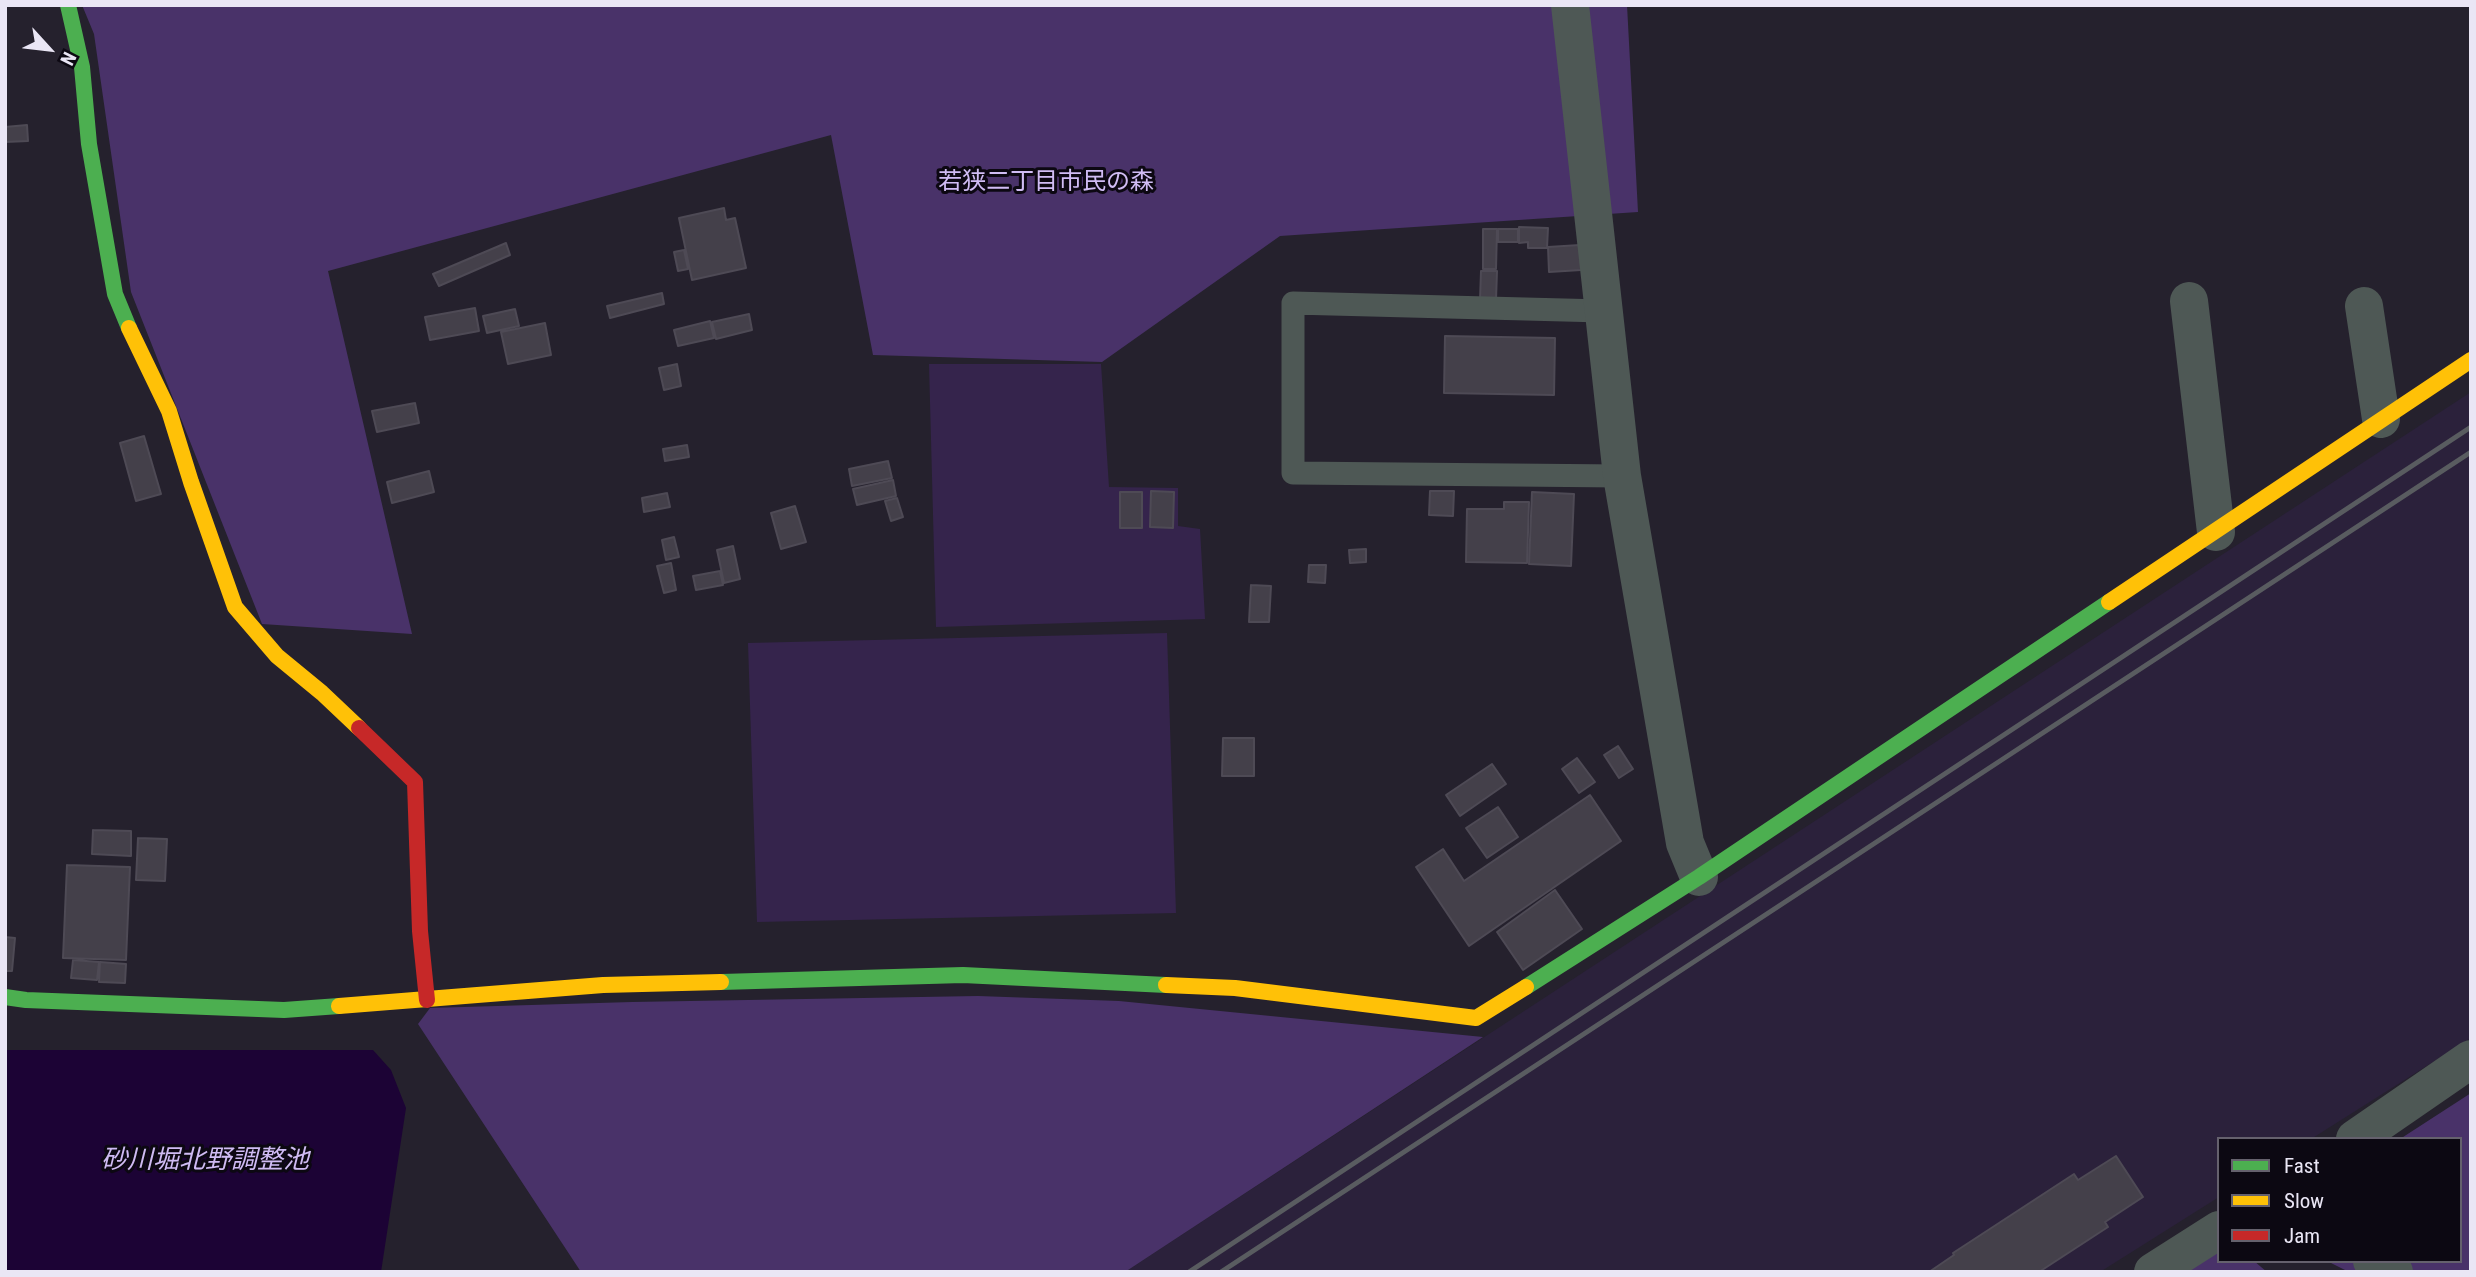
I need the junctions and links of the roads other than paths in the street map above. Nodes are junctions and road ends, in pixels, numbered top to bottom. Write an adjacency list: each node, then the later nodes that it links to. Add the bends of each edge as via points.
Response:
1 (68, 5): 12 (street, via 82,67 89,144 115,294 169,411 235,607 277,656 415,782)
2 (1570, 5): 5 (street)
3 (2189, 302): 9 (street)
4 (2364, 306): 7 (street)
5 (1603, 311): 8 (street); 8 (lane, via 1293,303 1293,473)
6 (2471, 360): 7 (street)
7 (2381, 419): 9 (street)
8 (1622, 475): 10 (street, via 1685,843)
9 (2216, 532): 10 (street)
10 (1699, 877): 12 (street, via 1476,1018 1235,988 963,975 603,985)
11 (5, 997): 12 (street, via 284,1010)
12 (427, 1000)
13 (2471, 1059): 14 (street)
14 (2358, 1137)
15 (2217, 1231): 17 (street)
16 (2376, 1263): 18 (street)
17 (2153, 1272)
18 (2394, 1272)

